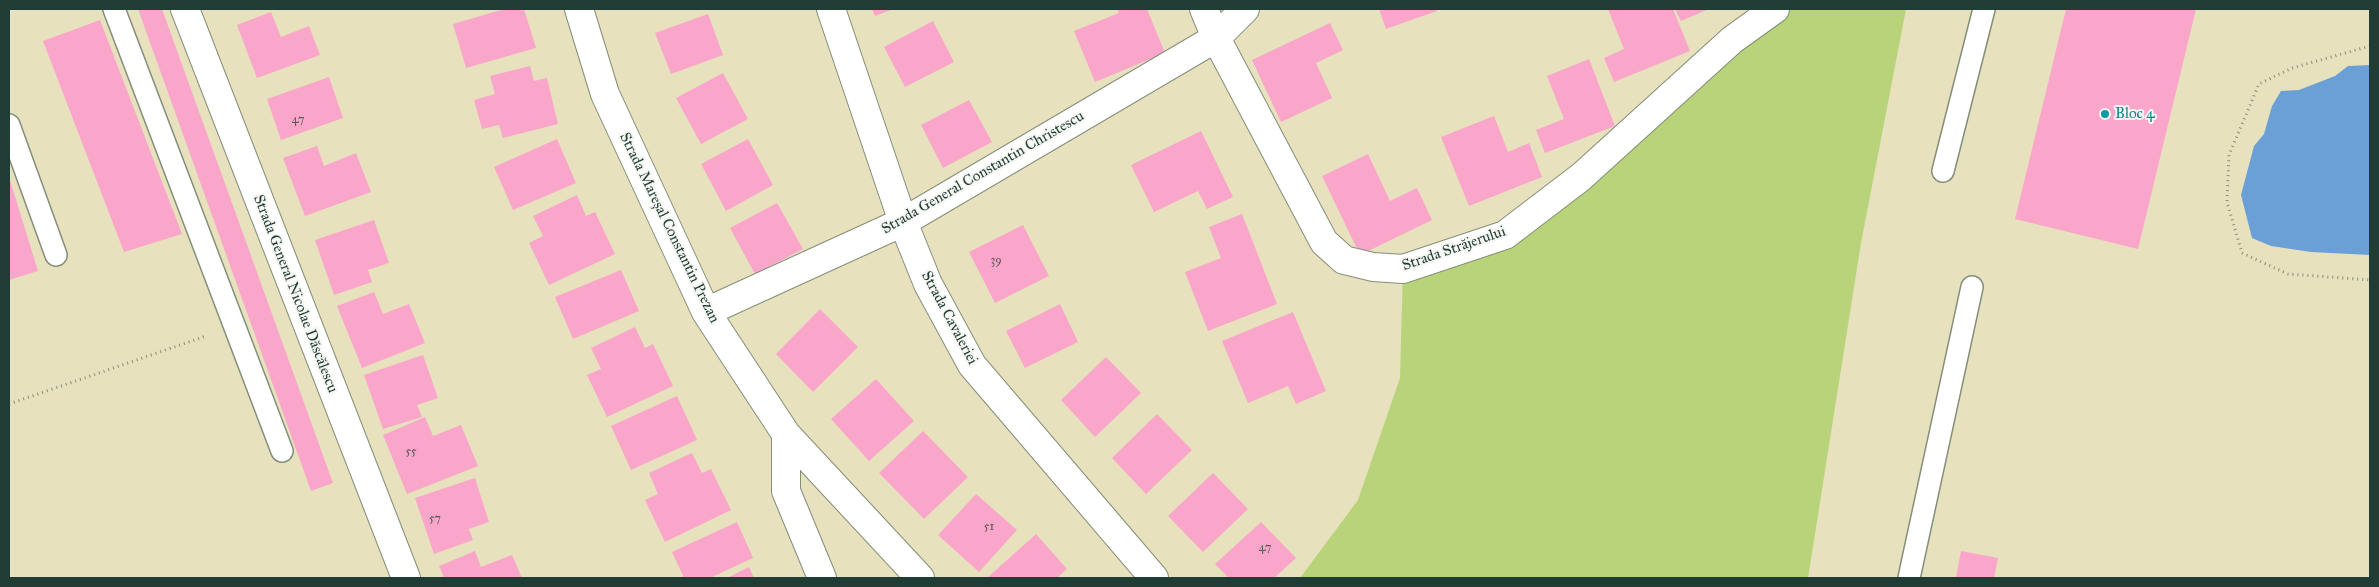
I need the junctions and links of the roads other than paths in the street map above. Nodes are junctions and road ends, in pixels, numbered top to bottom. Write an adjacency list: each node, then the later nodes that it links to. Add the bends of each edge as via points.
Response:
1 (114, 9): 17 (lane)
2 (185, 9): 18 (street, Strada General Nicolae Dăscălescu)
3 (579, 9): 15 (street, Strada Mareșal Constantin Prezan, via 605,94)
4 (831, 9): 12 (street, Strada Cavaleriei)
5 (1204, 9): 9 (street, Strada Străjerului)
6 (1245, 9): 9 (street, Strada General Constantin Christescu)
7 (1775, 9): 9 (street, Strada Străjerului, via 1732,40 1581,177 1505,235 1403,269 1373,267 1344,260 1324,242)
8 (1984, 9): 11 (lane)
9 (1216, 38): 12 (street, Strada General Constantin Christescu)
10 (9, 125): 13 (lane)
11 (1943, 172)
12 (903, 222): 15 (street, Strada General Constantin Christescu); 21 (street, Strada Cavaleriei, via 928,284 972,365)
13 (56, 255)
14 (1972, 286): 22 (lane)
15 (706, 312): 16 (street, Strada Mareșal Constantin Prezan)
16 (786, 434): 19 (street, via 786,491); 20 (street, Strada Mareșal Constantin Prezan)
17 (282, 451)
18 (406, 578)
19 (822, 578)
20 (920, 578)
21 (1154, 578)
22 (1909, 578)

